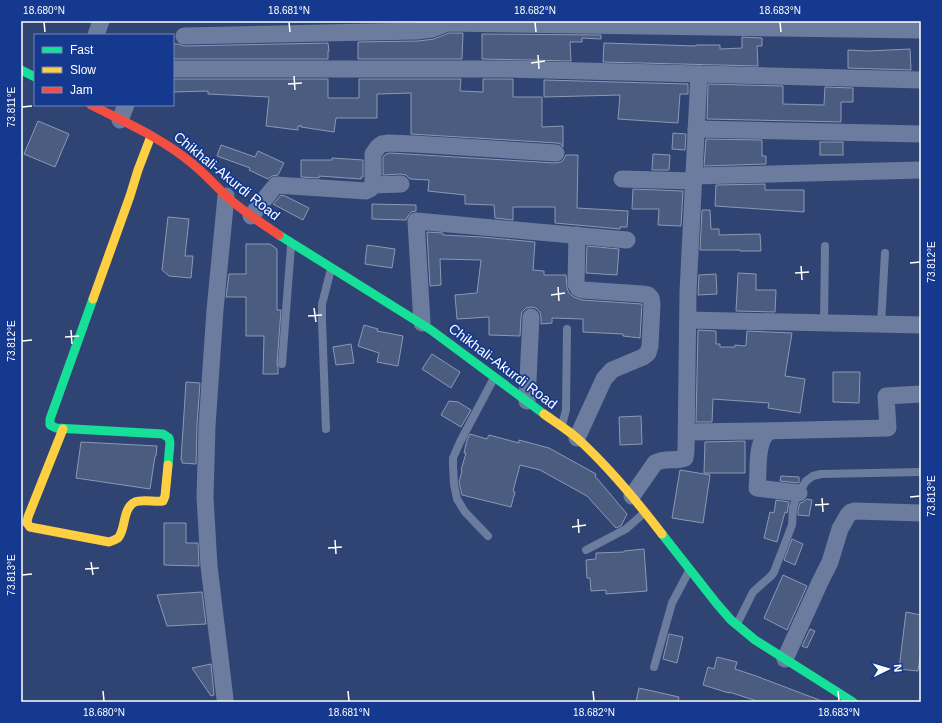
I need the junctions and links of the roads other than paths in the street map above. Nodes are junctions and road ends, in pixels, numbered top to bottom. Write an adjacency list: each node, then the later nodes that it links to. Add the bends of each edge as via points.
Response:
1 (101, 21): 3 (street)
2 (921, 30): 4 (street, via 447,23 417,31)
3 (96, 34)
4 (184, 36)
5 (174, 69): 7 (street, via 508,69)
6 (21, 70): 8 (main road)
7 (699, 74): 9 (street); 12 (street)
8 (34, 76)
9 (921, 80)
10 (96, 106): 11 (main road, Chikhali-Akurdi Road)
11 (123, 112): 14 (main road, Chikhali-Akurdi Road)
12 (696, 129): 13 (street); 18 (street)
13 (921, 134)
14 (151, 136): 21 (main road, Chikhali-Akurdi Road, via 195,165); 41 (main road, via 50,419 50,425)
15 (556, 153): 20 (street, via 382,144 373,154)
16 (921, 170): 18 (street)
17 (622, 179): 18 (street)
18 (694, 179): 30 (street)
19 (401, 184): 20 (street)
20 (373, 185): 22 (street, via 366,191 276,185)
21 (226, 196): 22 (main road, Chikhali-Akurdi Road); 57 (street, via 214,317 205,497 209,566)
22 (251, 216): 25 (main road, Chikhali-Akurdi Road)
23 (577, 235): 24 (street); 31 (street, via 416,221); 45 (street, via 578,288 648,295 652,304 648,352 608,374)
24 (626, 240)
25 (291, 243): 28 (main road, Chikhali-Akurdi Road); 36 (lane)
26 (825, 246): 32 (lane)
27 (885, 253): 33 (lane)
28 (332, 268): 31 (main road, Chikhali-Akurdi Road); 42 (lane, via 322,304)
29 (531, 317): 39 (street)
30 (688, 320): 32 (street); 44 (street)
31 (422, 323): 37 (main road, Chikhali-Akurdi Road)
32 (824, 323): 33 (street)
33 (881, 324): 34 (street)
34 (921, 324)
35 (567, 328): 40 (lane, via 566,410)
36 (282, 364)
37 (495, 378): 39 (main road, Chikhali-Akurdi Road); 51 (lane, via 453,458 457,499 465,512)
38 (921, 394): 43 (street, via 886,396 888,428)
39 (527, 401): 40 (main road, Chikhali-Akurdi Road)
40 (562, 427): 45 (main road, Chikhali-Akurdi Road)
41 (63, 429): 41 (main road, via 163,434 169,438 163,501 131,503 127,508 119,537 109,542 30,527 27,523 28,517)
42 (326, 429)
43 (769, 431): 44 (street); 47 (street, via 759,452 757,488)
44 (687, 432): 48 (street, via 685,458 655,463)
45 (577, 438): 48 (main road, Chikhali-Akurdi Road)
46 (921, 472): 47 (lane, via 821,474 806,481)
47 (799, 493): 54 (lane, via 793,508 792,526 774,572 753,592)
48 (632, 496): 49 (main road, Chikhali-Akurdi Road)
49 (645, 512): 52 (lane, via 626,529); 53 (main road, Chikhali-Akurdi Road)
50 (921, 513): 55 (street, via 851,512 840,529 830,562)
51 (488, 536)
52 (586, 550)
53 (690, 570): 54 (main road, Chikhali-Akurdi Road); 56 (lane, via 672,603)
54 (736, 624): 55 (main road, Chikhali-Akurdi Road)
55 (785, 659): 58 (main road, Chikhali-Akurdi Road)
56 (654, 667)
57 (225, 698)
58 (853, 702)

